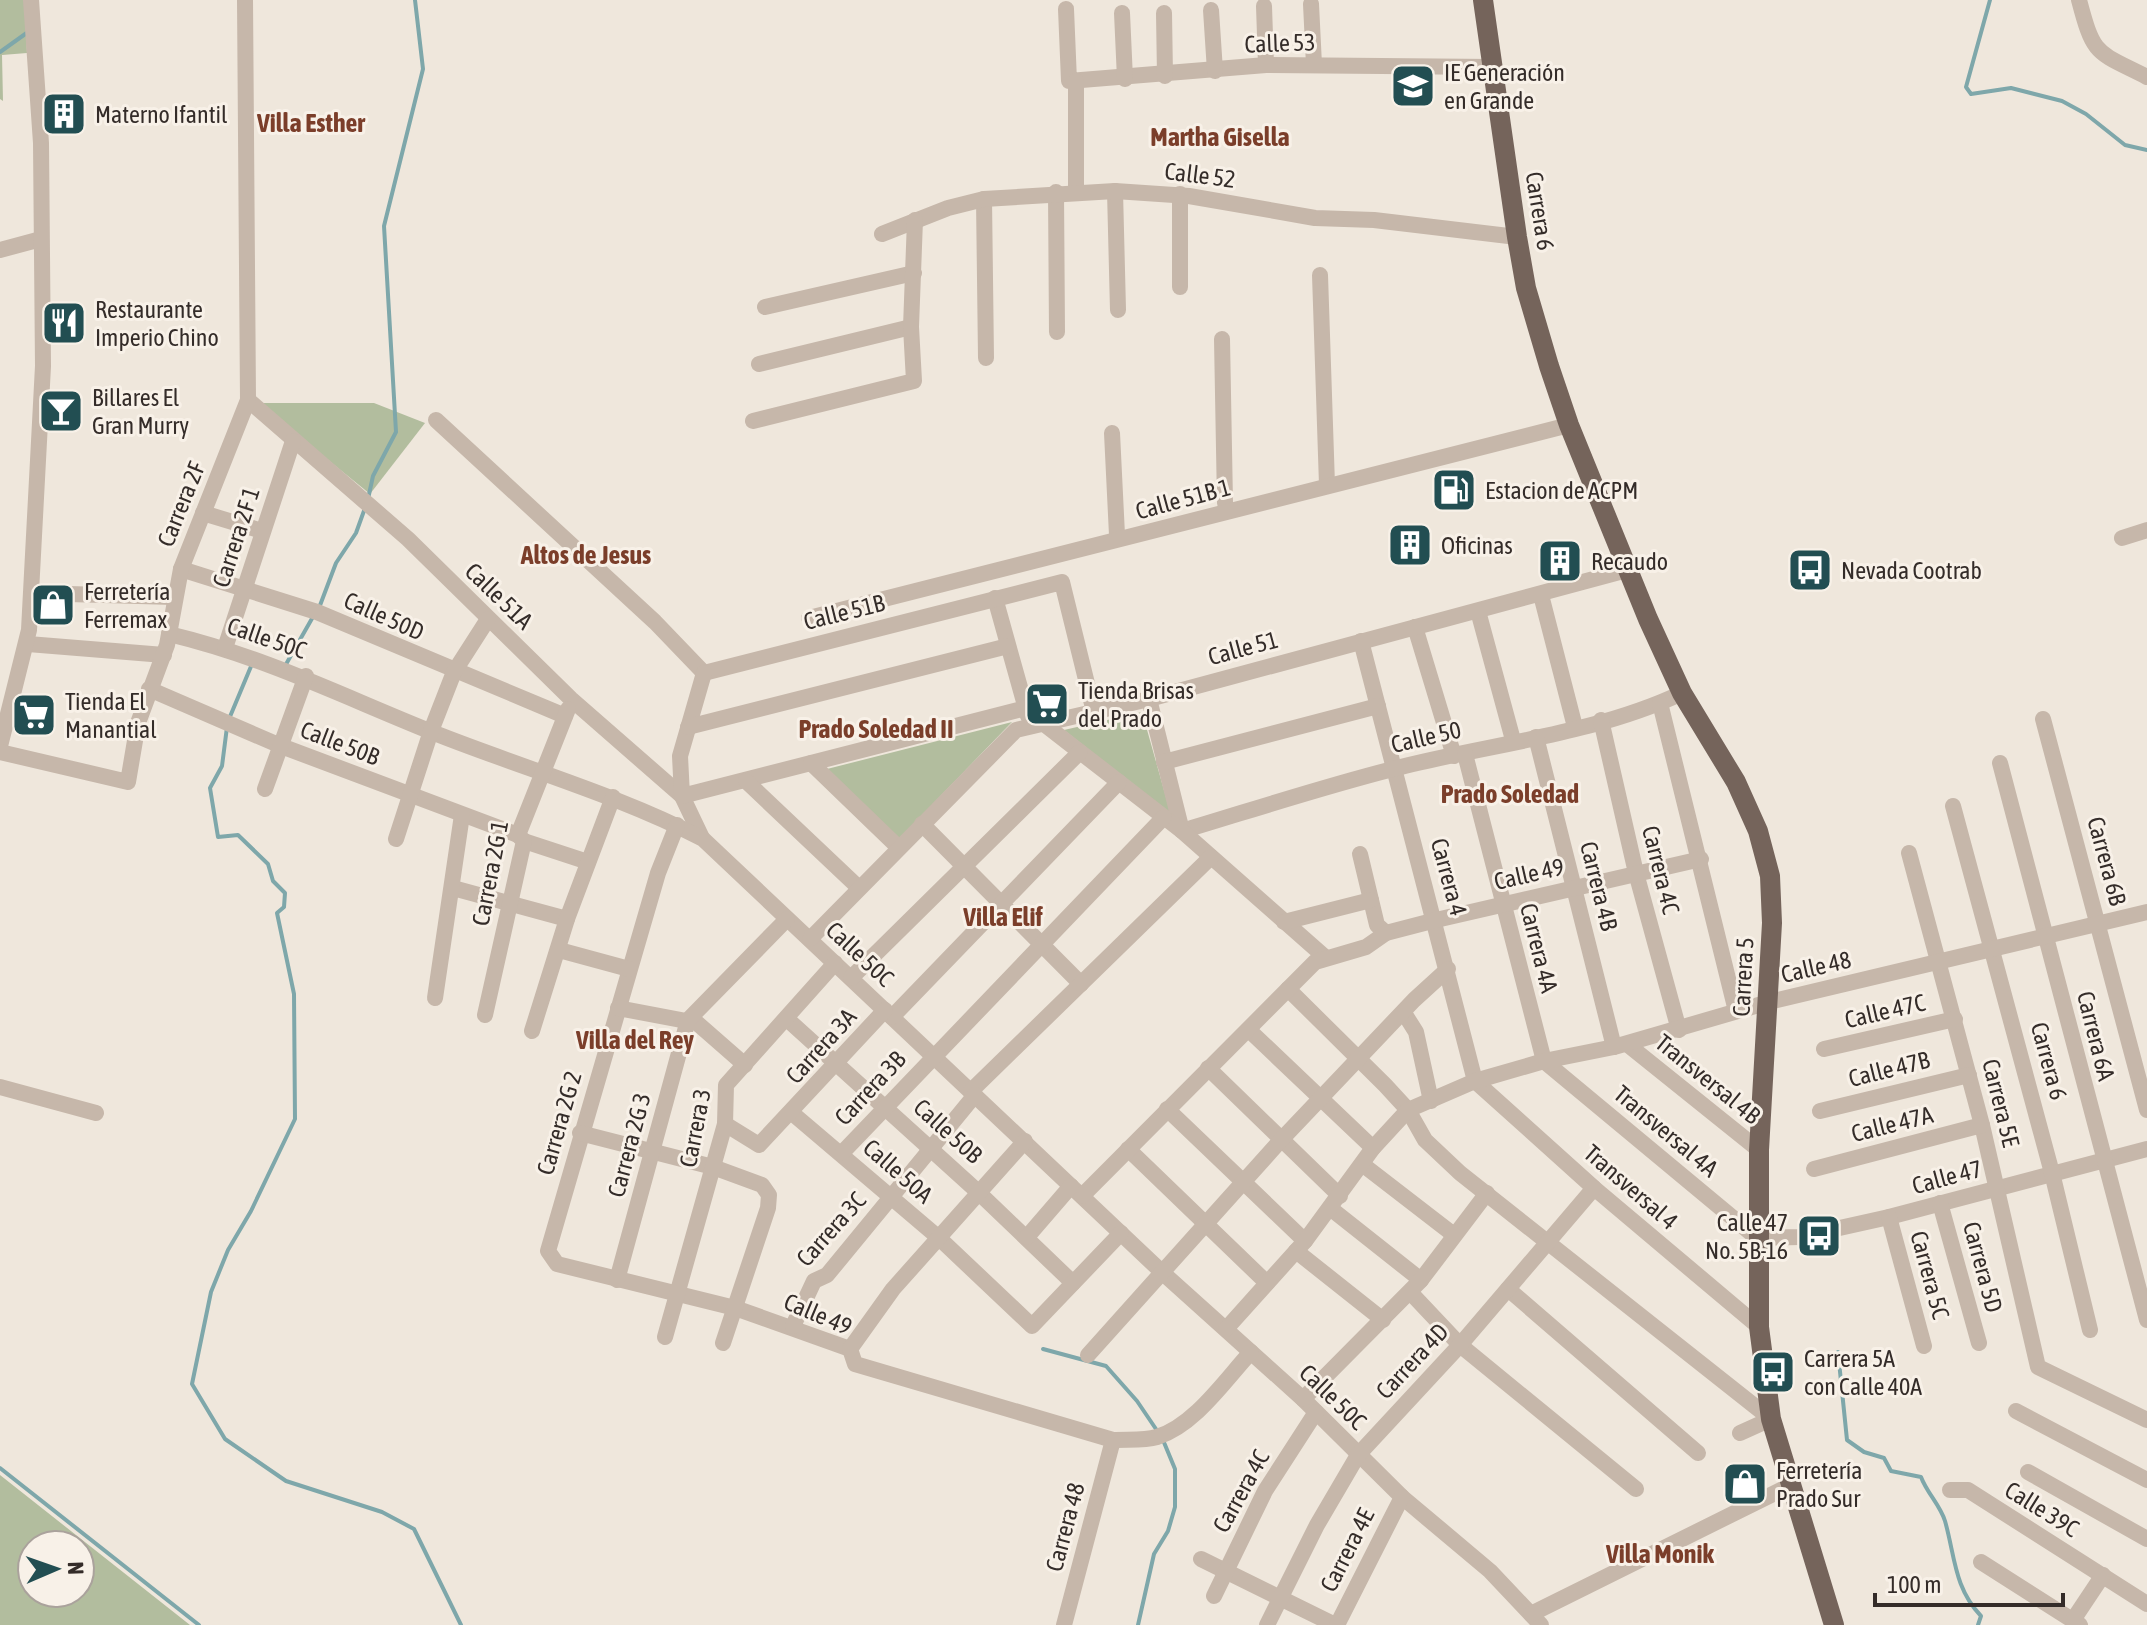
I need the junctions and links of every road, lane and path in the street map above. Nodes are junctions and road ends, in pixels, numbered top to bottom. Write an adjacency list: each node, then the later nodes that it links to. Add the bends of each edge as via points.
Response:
1 (31, 0): 27 (street, via 41,130)
2 (245, 0): 39 (street, Carrera 2F)
3 (1483, 0): 13 (main road, Carrera 6)
4 (2079, 0): 16 (street, via 2087,32 2099,52)
5 (1311, 4): 12 (street)
6 (1264, 6): 11 (street)
7 (1066, 9): 18 (street)
8 (1211, 10): 14 (street)
9 (1122, 13): 17 (street)
10 (1164, 13): 15 (street)
11 (1266, 65): 12 (street, Calle 53); 14 (street, Calle 53)
12 (1314, 65): 13 (street, Calle 53)
13 (1493, 67): 26 (main road, Carrera 6)
14 (1215, 71): 15 (street, Calle 53)
15 (1165, 76): 17 (street, Calle 53)
16 (2147, 77)
17 (1125, 79): 18 (street, Calle 53)
18 (1072, 81): 19 (street)
19 (1076, 191): 20 (street, Calle 52); 21 (street, Calle 52)
20 (1115, 191): 22 (street, Calle 52); 33 (street)
21 (1056, 192): 23 (street, Calle 52); 35 (street)
22 (1180, 194): 26 (street, Calle 52, via 1315,218); 31 (street)
23 (984, 199): 24 (street, Calle 52); 37 (street)
24 (915, 220): 25 (street, Calle 52); 29 (street)
25 (882, 234)
26 (1517, 237): 42 (main road, Carrera 6, via 1526,288)
27 (41, 239): 28 (street); 55 (street, via 43,366)
28 (0, 250)
29 (914, 273): 32 (street); 34 (street)
30 (1320, 275): 45 (street)
31 (1180, 287)
32 (765, 307)
33 (1118, 310)
34 (911, 327): 38 (street); 41 (street, via 914,381)
35 (1057, 332)
36 (1222, 339): 46 (street)
37 (986, 358)
38 (759, 364)
39 (248, 400): 44 (street, Calle 51A); 47 (street, Carrera 2F)
40 (436, 420): 70 (street)
41 (753, 421)
42 (1569, 425): 45 (street, Calle 51B 1); 53 (main road, Carrera 6)
43 (1112, 433): 50 (street)
44 (293, 441): 49 (street, Carrera 2F 1); 61 (street, Calle 51A, via 408,539)
45 (1327, 485): 60 (street, Calle 51B 1)
46 (1225, 503)
47 (203, 513): 49 (street); 52 (street, Carrera 2F)
48 (2147, 530): 51 (street)
49 (262, 531): 54 (street, Carrera 2F 1)
50 (1117, 535)
51 (2122, 538)
52 (181, 569): 54 (street, Calle 50D); 57 (street, Carrera 2F)
53 (1627, 570): 56 (street, Calle 51); 73 (main road, Carrera 5)
54 (244, 590): 67 (street, Carrera 2F 1); 69 (street, Calle 50D, via 317,612)
55 (33, 593): 57 (street); 65 (street)
56 (1541, 595): 59 (street, Calle 51); 86 (street)
57 (174, 597): 63 (street, Carrera 2F)
58 (995, 598): 66 (street); 70 (street, Calle 51B); 80 (street, Calle 51B, via 1062,582)
59 (1478, 611): 62 (street, Calle 51); 89 (street)
60 (809, 618)
61 (488, 619): 69 (street); 75 (street, Calle 51A)
62 (1415, 627): 64 (street, Calle 51); 93 (street, Carrera 4A)
63 (169, 634): 67 (street, Calle 50C); 68 (street, Carrera 2F)
64 (1361, 641): 76 (street, Calle 51); 78 (street, Carrera 4)
65 (28, 644): 68 (street); 74 (street)
66 (1008, 646): 79 (street); 85 (street)
67 (225, 648): 71 (street, Calle 50C)
68 (164, 655): 72 (street, Carrera 2F)
69 (454, 672): 81 (street, Calle 50D); 87 (street)
70 (704, 673): 85 (street)
71 (306, 676): 87 (street, Calle 50C); 90 (street)
72 (149, 689): 90 (street, Calle 50B); 91 (street, Carrera 2F, via 128,782)
73 (1682, 693): 77 (street, Calle 50); 150 (main road, Carrera 5, via 1736,782 1758,831 1771,892)
74 (7, 695): 91 (street)
75 (571, 699): 81 (street, Carrera 2G 1); 102 (street, Calle 51A)
76 (1149, 699): 80 (street, Calle 51); 94 (street)
77 (1660, 703): 83 (street, Calle 50); 118 (street, Carrera 5)
78 (1378, 706): 94 (street); 97 (street, Carrera 4)
79 (1026, 708): 84 (street); 95 (street)
80 (1094, 712): 84 (street, Calle 51)
81 (565, 716): 98 (street, Carrera 2G 1)
82 (2043, 719): 134 (street, Carrera 6B)
83 (1601, 720): 86 (street, Calle 50); 121 (street, Carrera 4C)
84 (1038, 725): 92 (street); 108 (street, Calle 51, via 1016,730)
85 (688, 727): 102 (street, via 680,756)
86 (1575, 727): 88 (street, Calle 50)
87 (431, 731): 98 (street, Calle 50C); 103 (street)
88 (1536, 737): 89 (street, Calle 50); 124 (street, Carrera 4B)
89 (1513, 740): 93 (street, Calle 50)
90 (281, 746): 101 (street); 103 (street, Calle 50B)
91 (0, 749)
92 (1080, 752): 100 (street); 120 (street)
93 (1459, 755): 97 (street, Calle 50); 128 (street, Carrera 4A)
94 (1164, 762): 110 (street)
95 (811, 763): 99 (street); 114 (street)
96 (2000, 763): 136 (street, Carrera 6A)
97 (1394, 768): 110 (street, Calle 50); 132 (street, Carrera 4)
98 (542, 775): 104 (street, Calle 50C); 111 (street, Carrera 2G 1)
99 (746, 781): 102 (street); 122 (street)
100 (1119, 782): 107 (street); 127 (street, Carrera 3A)
101 (265, 789)
102 (682, 796): 113 (street, Calle 51A)
103 (413, 797): 106 (street, Calle 50B); 112 (street)
104 (613, 797): 109 (street, Calle 50C); 119 (street)
105 (1953, 806): 139 (street, Carrera 6)
106 (462, 815): 111 (street, Calle 50B); 123 (street)
107 (1164, 817): 110 (street); 138 (street, Carrera 3B)
108 (922, 824): 114 (street, Calle 51); 120 (street)
109 (677, 825): 113 (street, Calle 50C); 144 (street, Carrera 2G 2)
110 (1182, 831): 117 (street)
111 (521, 838): 119 (street, Calle 50B); 126 (street, Carrera 2G 1)
112 (396, 839)
113 (703, 839): 131 (street, Calle 50C)
114 (898, 847): 122 (street, Calle 51)
115 (1909, 853): 143 (street, Carrera 5E)
116 (1360, 854): 125 (street)
117 (1211, 857): 133 (street); 147 (street, Carrera 3C)
118 (1701, 859): 121 (street, Calle 49); 152 (street, Carrera 5)
119 (588, 862): 130 (street)
120 (965, 866): 127 (street); 146 (street)
121 (1636, 873): 124 (street, Calle 49); 160 (street, Carrera 4C)
122 (858, 887): 137 (street, Calle 51)
123 (453, 888): 126 (street); 149 (street)
124 (1574, 888): 128 (street, Calle 49); 162 (street, Carrera 4B)
125 (1371, 900): 133 (street); 135 (street, via 1377,925)
126 (510, 902): 130 (street); 155 (street, Carrera 2G 1)
127 (1001, 904): 138 (street); 154 (street, Carrera 3A)
128 (1503, 905): 132 (street, Calle 49); 166 (street, Carrera 4A)
129 (2147, 912): 134 (street, Calle 48)
130 (567, 919): 140 (street)
131 (787, 919): 137 (street, Calle 50C); 158 (street, Carrera 2G 3)
132 (1436, 920): 135 (street, Calle 49); 145 (street, Carrera 4)
133 (1284, 922): 141 (street)
134 (2099, 923): 136 (street, Calle 48); 179 (street, Carrera 6B)
135 (1386, 933): 141 (street, Calle 49, via 1366,947)
136 (2046, 937): 139 (street, Calle 48); 195 (street, Carrera 6A)
137 (810, 939): 142 (street, Calle 50C)
138 (1041, 945): 147 (street); 164 (street, Carrera 3B)
139 (1992, 949): 143 (street, Calle 48); 199 (street, Carrera 6)
140 (559, 950): 144 (street); 161 (street)
141 (1326, 958): 148 (street)
142 (835, 963): 146 (street, Calle 50C); 156 (street, Carrera 3)
143 (1939, 963): 150 (street, Calle 48); 157 (street, Carrera 5E)
144 (629, 969): 151 (street, Carrera 2G 2)
145 (1448, 969): 153 (street); 171 (street, Carrera 4)
146 (851, 978): 154 (street, Calle 50C)
147 (1081, 984): 173 (street, Carrera 3C)
148 (1288, 989): 159 (street); 165 (street)
149 (435, 998)
150 (1769, 1002): 152 (street, Calle 48); 192 (main road, Carrera 5)
151 (618, 1008): 158 (street); 185 (street, Carrera 2G 2)
152 (1736, 1011): 160 (street, Calle 48)
153 (1404, 1013): 165 (street); 175 (street, via 1416,1032)
154 (888, 1014): 164 (street, Calle 50C); 168 (street, Carrera 3A)
155 (485, 1015)
156 (787, 1019): 167 (street, Carrera 3); 168 (street, Calle 50B)
157 (1955, 1019): 163 (street, Calle 47C); 170 (street, Carrera 5E)
158 (688, 1020): 167 (street); 193 (street, Carrera 2G 3)
159 (1251, 1027): 169 (street); 174 (street)
160 (1679, 1030): 162 (street, Calle 48)
161 (532, 1031)
162 (1620, 1046): 166 (street, Calle 48); 192 (street, Transversal 4B)
163 (1824, 1049)
164 (932, 1055): 173 (street, Calle 50C); 176 (street, Carrera 3B)
165 (1358, 1059): 174 (street); 178 (street)
166 (1544, 1061): 171 (street, Calle 48); 215 (street, Transversal 4A)
167 (745, 1065): 183 (street, Carrera 3, via 726,1085)
168 (836, 1065): 176 (street, Calle 50B); 182 (street, Carrera 3A)
169 (1208, 1068): 177 (street); 187 (street)
170 (1969, 1075): 180 (street, Calle 47B); 184 (street, Carrera 5E)
171 (1475, 1081): 175 (street, Calle 48); 201 (street, Transversal 4)
172 (0, 1087): 181 (street)
173 (973, 1093): 186 (street, Calle 50C); 189 (street, Carrera 3C)
174 (1321, 1099): 187 (street); 188 (street)
175 (1431, 1101): 178 (street, Calle 48)
176 (884, 1106): 189 (street, Calle 50B); 194 (street, Carrera 3B)
177 (1167, 1109): 190 (street); 200 (street)
178 (1408, 1110): 188 (street); 205 (street, via 1425,1140)
179 (2147, 1110)
180 (1820, 1111)
181 (96, 1113)
182 (792, 1113): 183 (street, via 759,1145); 194 (street, Calle 50A)
183 (725, 1124): 197 (street, Carrera 3)
184 (1982, 1125): 198 (street, Calle 47A); 202 (street, Carrera 5E)
185 (580, 1133): 193 (street); 218 (street, Carrera 2G 2)
186 (1025, 1141): 203 (street); 204 (street, Calle 50C)
187 (1280, 1141): 200 (street); 207 (street)
188 (1373, 1148): 196 (street)
189 (931, 1149): 203 (street, Calle 50B); 206 (street, Carrera 3C)
190 (1128, 1149): 204 (street); 210 (street)
191 (2147, 1149): 195 (street, Calle 47)
192 (1759, 1150): 215 (main road, Carrera 5)
193 (651, 1151): 197 (street); 220 (street, Carrera 2G 3)
194 (842, 1153): 206 (street, Calle 50A)
195 (2103, 1160): 199 (street, Calle 47); 228 (street, Carrera 6A)
196 (1362, 1164): 207 (street); 212 (street)
197 (713, 1167): 225 (street, Carrera 3); 226 (street, via 762,1185 769,1195)
198 (1814, 1169)
199 (2052, 1173): 202 (street, Calle 47); 232 (street, Carrera 6)
200 (1244, 1183): 210 (street); 217 (street)
201 (1594, 1188): 216 (street, Carrera 4D); 230 (street, Transversal 4)
202 (1996, 1189): 208 (street, Calle 47); 245 (street, Carrera 5E, via 2038,1367)
203 (977, 1191): 213 (street, Calle 50B); 214 (street)
204 (1077, 1191): 211 (street, Calle 50C); 213 (street)
205 (1487, 1193): 212 (street); 216 (street)
206 (890, 1198): 214 (street, Calle 50A); 229 (street, Carrera 3C, via 827,1275 814,1281)
207 (1335, 1202): 217 (street); 223 (street)
208 (1940, 1203): 209 (street, Calle 47); 235 (street, Carrera 5D)
209 (1889, 1217): 215 (street, Calle 47, via 1799,1237); 237 (street, Carrera 5C)
210 (1207, 1226): 219 (street); 222 (street)
211 (1121, 1233): 219 (street, Calle 50C); 221 (street)
212 (1454, 1235): 223 (street)
213 (1027, 1237): 221 (street, Calle 50B)
214 (939, 1238): 221 (street, Calle 50A, via 1032,1326); 238 (street)
215 (1757, 1238): 230 (main road, Carrera 5)
216 (1545, 1241): 224 (street, Carrera 4D); 244 (street)
217 (1300, 1246): 222 (street); 227 (street)
218 (548, 1251): 220 (street, Calle 49, via 557,1264)
219 (1164, 1274): 231 (street, Calle 50C); 240 (street)
220 (617, 1280): 225 (street, Calle 49)
221 (1073, 1283)
222 (1267, 1283): 231 (street)
223 (1416, 1286): 227 (street); 236 (street)
224 (1508, 1289): 236 (street, Carrera 4D); 248 (street)
225 (677, 1294): 226 (street, Calle 49); 233 (street, Carrera 3)
226 (735, 1308): 229 (street, Calle 49); 234 (street)
227 (1383, 1320): 241 (street)
228 (2147, 1320)
229 (793, 1326): 238 (street, Calle 49)
230 (1759, 1327): 244 (main road, Carrera 5)
231 (1226, 1329): 239 (street, Calle 50C)
232 (2090, 1330)
233 (665, 1337)
234 (723, 1343)
235 (1979, 1343)
236 (1460, 1345): 249 (street, Carrera 4D); 253 (street)
237 (1924, 1346)
238 (850, 1349): 247 (street, Calle 49, via 855,1364)
239 (1251, 1352): 241 (street, Calle 50C); 247 (street, Calle 49, via 1200,1408 1161,1436)
240 (1088, 1355)
241 (1303, 1399): 243 (street, Calle 50C)
242 (2016, 1411): 251 (street)
243 (1316, 1412): 249 (street, Calle 50C); 259 (street, Carrera 4C, via 1265,1491)
244 (1771, 1419): 246 (street); 252 (main road, Carrera 5)
245 (2147, 1420)
246 (1740, 1433)
247 (1113, 1440): 266 (street, Carrera 48)
248 (1698, 1453)
249 (1358, 1455): 255 (street, Calle 50C); 262 (street, Carrera 4D)
250 (2028, 1472): 256 (street)
251 (2147, 1480)
252 (1791, 1485): 264 (street); 269 (main road, Carrera 5)
253 (1636, 1489)
254 (1950, 1490): 260 (street, Calle 39C, via 1968,1490)
255 (1402, 1497): 264 (street, Calle 50C, via 1490,1571); 268 (street, Carrera 4E)
256 (2147, 1539)
257 (1201, 1559): 259 (street)
258 (1981, 1562): 265 (street)
259 (1225, 1570): 261 (street, Carrera 4C); 262 (street)
260 (2103, 1575): 263 (street, Calle 39C); 265 (street)
261 (1214, 1596)
262 (1281, 1598): 267 (street, Carrera 4D); 268 (street)
263 (2147, 1604)
264 (1536, 1620)
265 (2077, 1623)
266 (1064, 1625)
267 (1267, 1625)
268 (1336, 1625)
269 (1834, 1625)

